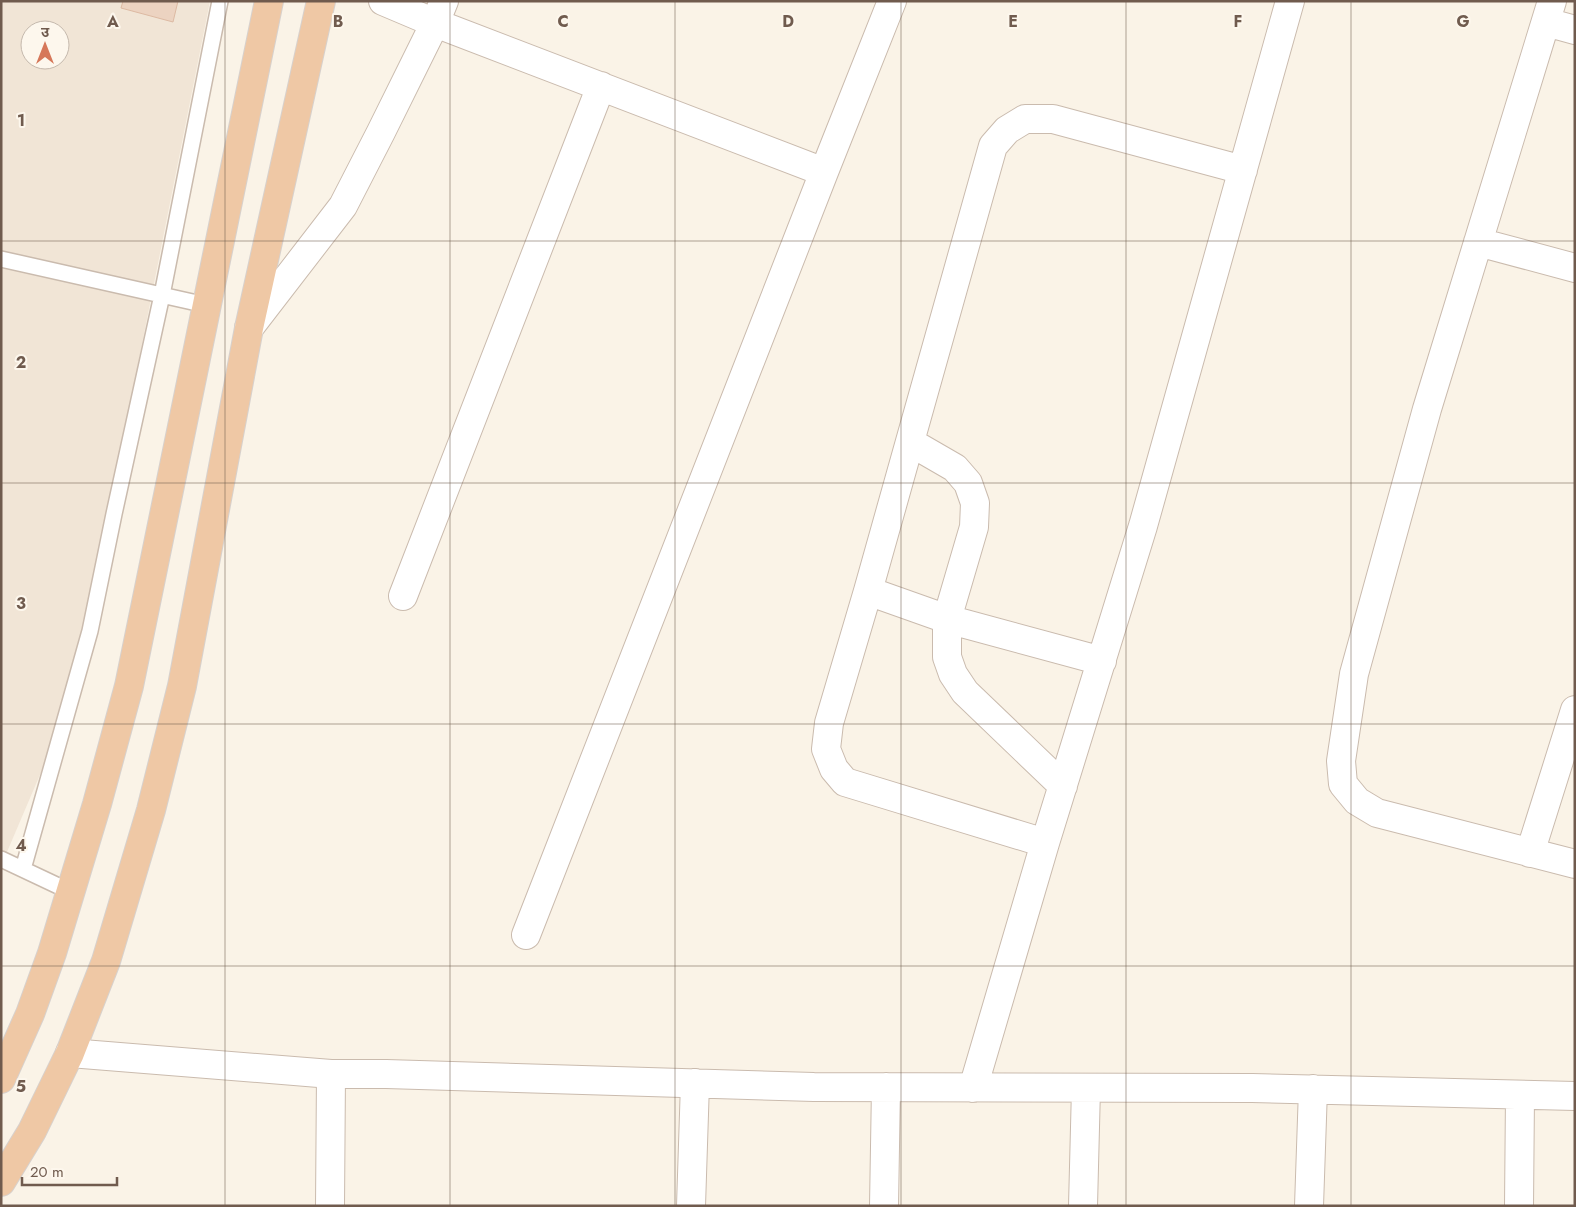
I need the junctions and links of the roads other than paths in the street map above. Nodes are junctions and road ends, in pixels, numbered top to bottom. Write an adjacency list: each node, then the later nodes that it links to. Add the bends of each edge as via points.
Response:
1 (220, 1): 16 (lane)
2 (269, 1): 17 (highway)
3 (320, 1): 18 (highway)
4 (383, 1): 7 (street)
5 (892, 1): 12 (street)
6 (1290, 1): 11 (street)
7 (439, 12): 10 (street); 18 (street, via 343,206)
8 (1549, 12): 9 (street); 13 (street)
9 (1575, 30)
10 (601, 86): 12 (street); 21 (street)
11 (1243, 170): 19 (street, via 1053,119 1025,119 1007,130 993,146); 23 (street)
12 (824, 172): 32 (street)
13 (1478, 242): 15 (street); 27 (street, via 1427,408 1354,674 1341,761 1343,784 1357,801 1377,813)
14 (1, 259): 16 (lane)
15 (1575, 268)
16 (162, 295): 17 (lane); 30 (lane, via 90,632)
17 (206, 305): 31 (highway, via 129,686)
18 (249, 328): 33 (highway, via 182,686 151,810 106,961)
19 (910, 442): 20 (street); 22 (street, via 956,468 968,483 975,503 974,527)
20 (868, 592): 22 (street); 26 (street, via 829,724 826,749 834,769 846,782)
21 (403, 596)
22 (947, 619): 23 (street); 25 (street, via 947,657 964,692)
23 (1102, 661): 25 (street)
24 (1575, 710): 27 (street)
25 (1063, 786): 26 (street)
26 (1045, 843): 38 (street)
27 (1530, 853): 29 (street)
28 (1, 859): 30 (lane)
29 (1575, 864)
30 (22, 869): 31 (lane)
31 (71, 892): 35 (highway, via 49,962)
32 (526, 935)
33 (70, 1053): 34 (street); 43 (highway, via 32,1131)
34 (331, 1074): 36 (street); 44 (street)
35 (1, 1079)
36 (695, 1083): 37 (street); 45 (street)
37 (886, 1087): 38 (street); 46 (street)
38 (973, 1088): 39 (street)
39 (1086, 1088): 40 (street); 47 (street)
40 (1313, 1090): 41 (street); 48 (street)
41 (1520, 1095): 42 (street); 49 (street)
42 (1575, 1096)
43 (1, 1182)
44 (330, 1206)
45 (691, 1206)
46 (884, 1206)
47 (1083, 1206)
48 (1310, 1206)
49 (1518, 1206)

